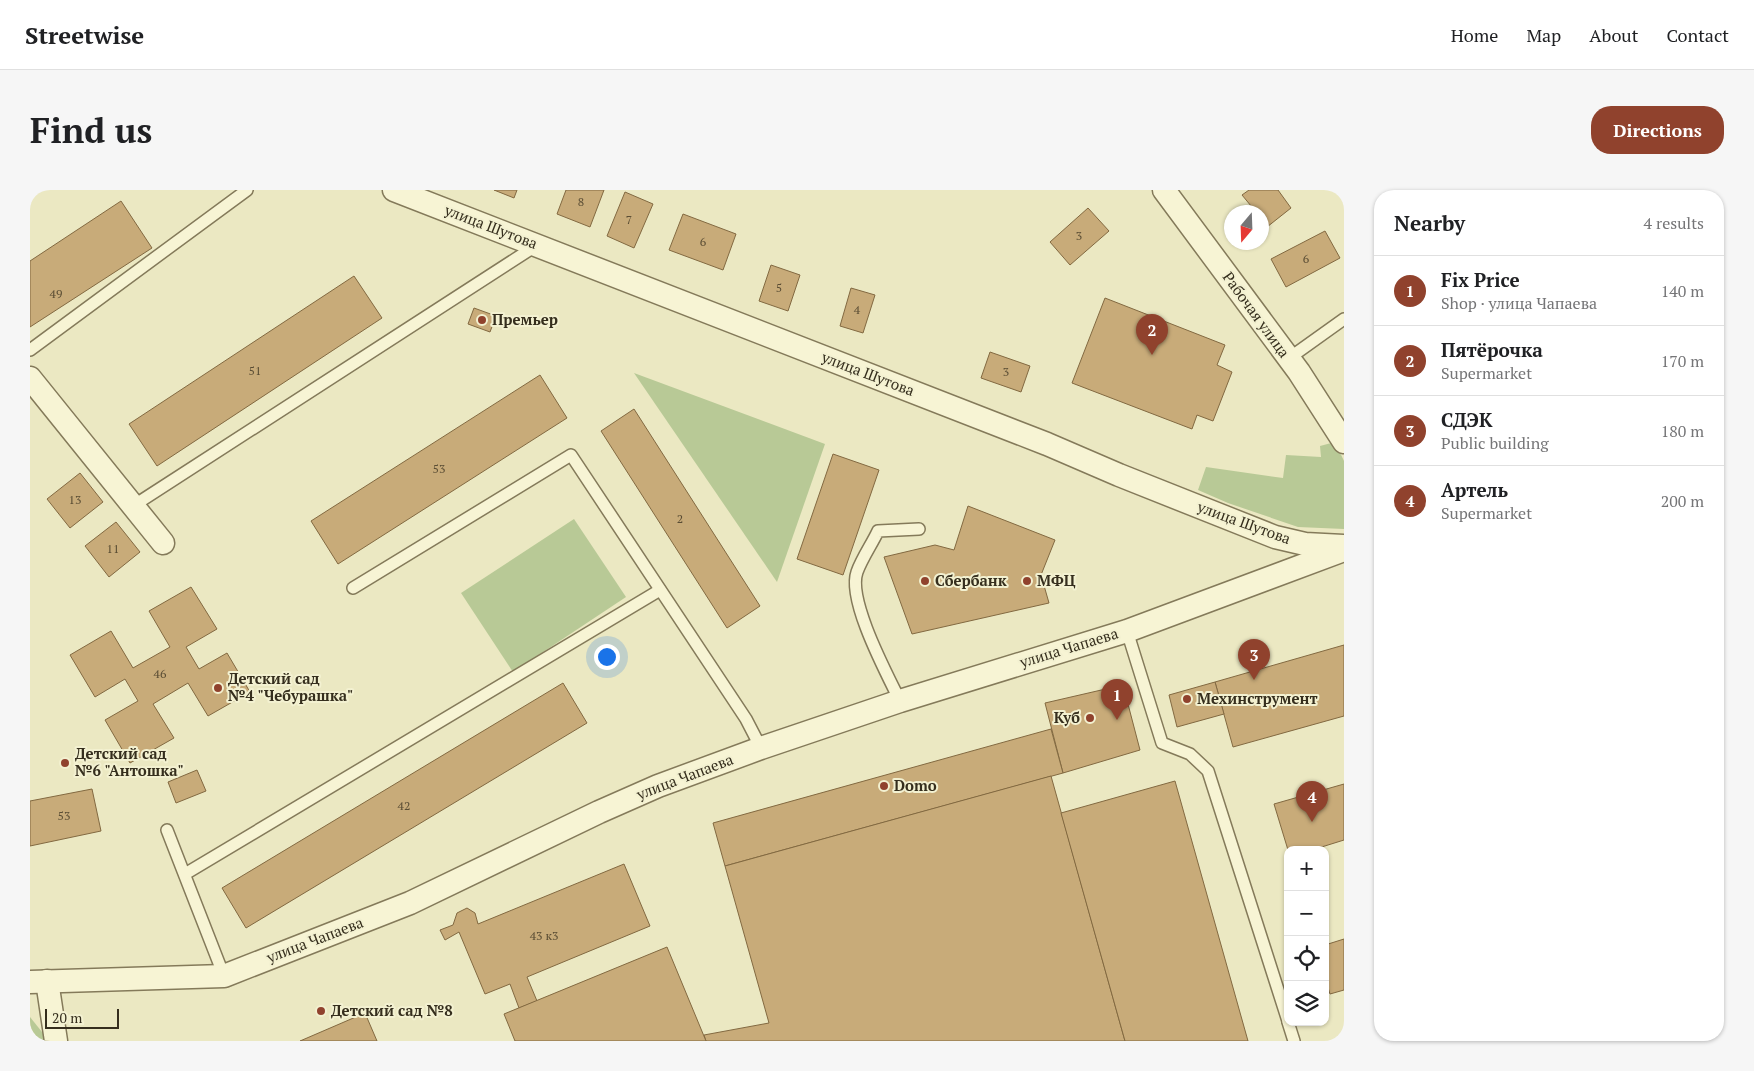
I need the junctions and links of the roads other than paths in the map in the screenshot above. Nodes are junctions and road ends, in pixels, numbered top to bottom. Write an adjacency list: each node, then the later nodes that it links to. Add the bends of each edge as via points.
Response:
1 (247, 190): 6 (lane)
2 (394, 190): 4 (street, улица Шутова)
3 (1164, 190): 7 (street, Рабочая улица)
4 (537, 245): 10 (lane); 13 (street, улица Шутова, via 1047,444 1275,537 1306,544)
5 (1344, 319): 7 (lane)
6 (30, 350)
7 (1288, 359): 9 (street, Рабочая улица)
8 (30, 378): 10 (street)
9 (1344, 442)
10 (133, 506): 12 (street)
11 (919, 529): 18 (lane, via 878,531 856,574 857,596 871,642)
12 (163, 543)
13 (1344, 546)
14 (1344, 550): 17 (street, улица Чапаева)
15 (353, 588): 16 (lane, via 571,455)
16 (660, 590): 19 (lane, via 746,719); 21 (lane)
17 (1126, 631): 18 (street, улица Чапаева); 24 (lane, via 1162,742 1190,754 1208,771)
18 (900, 701): 19 (street, улица Чапаева)
19 (760, 748): 22 (street, улица Чапаева, via 599,812 410,903)
20 (167, 830): 21 (lane)
21 (185, 874): 22 (lane)
22 (224, 976): 23 (street, улица Чапаева)
23 (38, 982): 26 (street)
24 (1284, 1009)
25 (1289, 1026): 27 (lane)
26 (56, 1041)
27 (1294, 1041)

